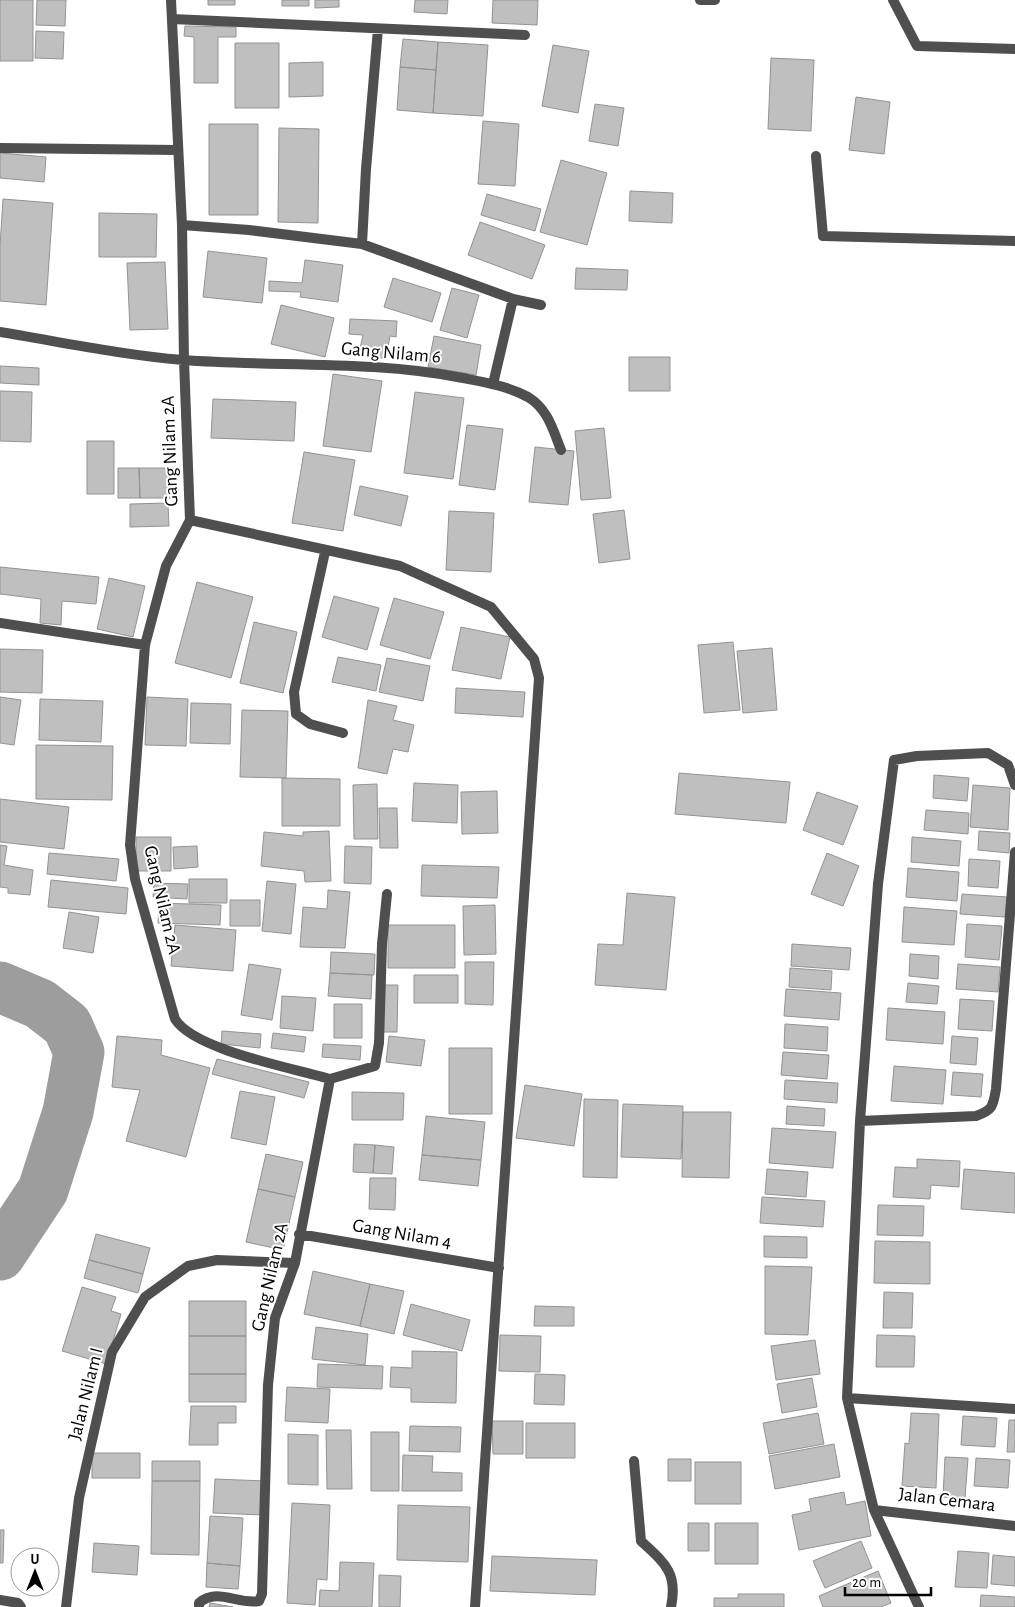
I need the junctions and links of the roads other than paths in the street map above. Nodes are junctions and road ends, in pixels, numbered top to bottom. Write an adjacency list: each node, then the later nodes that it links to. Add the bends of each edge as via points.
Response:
1 (171, 0): 5 (street, Gang Nilam 2A)
2 (700, 0): 3 (street)
3 (715, 0)
4 (893, 0): 8 (street, via 917,46)
5 (172, 19): 6 (street); 10 (street, Gang Nilam 2A)
6 (378, 29): 7 (street); 14 (street)
7 (524, 35)
8 (1015, 49)
9 (0, 148): 10 (street)
10 (178, 150): 12 (street, Gang Nilam 2A)
11 (816, 156): 13 (street, via 823,236)
12 (182, 225): 14 (street); 18 (street, Gang Nilam 2A)
13 (1015, 241)
14 (362, 244): 15 (street)
15 (513, 299): 16 (street); 19 (street)
16 (541, 305)
17 (0, 332): 18 (street, Gang Nilam 6)
18 (184, 360): 19 (street, Gang Nilam 6, via 430,371); 21 (street, Gang Nilam 2A)
19 (493, 384): 20 (street, Gang Nilam 6, via 528,397 546,413)
20 (561, 450)
21 (190, 520): 22 (street); 24 (street, Gang Nilam 2A, via 166,566)
22 (325, 552): 25 (street, via 294,692 296,714 310,724); 33 (street, via 400,566 491,607 534,659 539,678)
23 (0, 623): 24 (street)
24 (145, 645): 29 (street, Gang Nilam 2A, via 130,845 135,879 175,1019 190,1034 221,1048)
25 (343, 733)
26 (1015, 785): 30 (street, via 1008,765 988,753 917,756 893,762 878,884)
27 (1015, 852): 30 (street, via 993,1105 988,1112 976,1116)
28 (386, 894): 29 (street, via 379,1043 375,1066)
29 (330, 1079): 31 (street, Gang Nilam 2A)
30 (860, 1121): 34 (street)
31 (299, 1234): 32 (street, Gang Nilam 2A); 33 (street, Gang Nilam 4)
32 (295, 1263): 41 (street, Jalan Nilam I, via 217,1260 188,1266 145,1297 112,1352 79,1498); 42 (street, Gang Nilam 2A, via 275,1318 268,1385 262,1594 259,1601 253,1602 217,1595 206,1597)
33 (499, 1268): 43 (street)
34 (847, 1398): 35 (street); 37 (street)
35 (1015, 1409)
36 (634, 1461): 44 (street, via 641,1541 667,1565 674,1591)
37 (874, 1510): 38 (street, Jalan Cemara); 45 (street)
38 (1015, 1526)
39 (0, 1600): 40 (street, via 18,1603)
40 (21, 1607)
41 (66, 1607)
42 (199, 1607)
43 (475, 1607)
44 (671, 1607)
45 (918, 1607)

